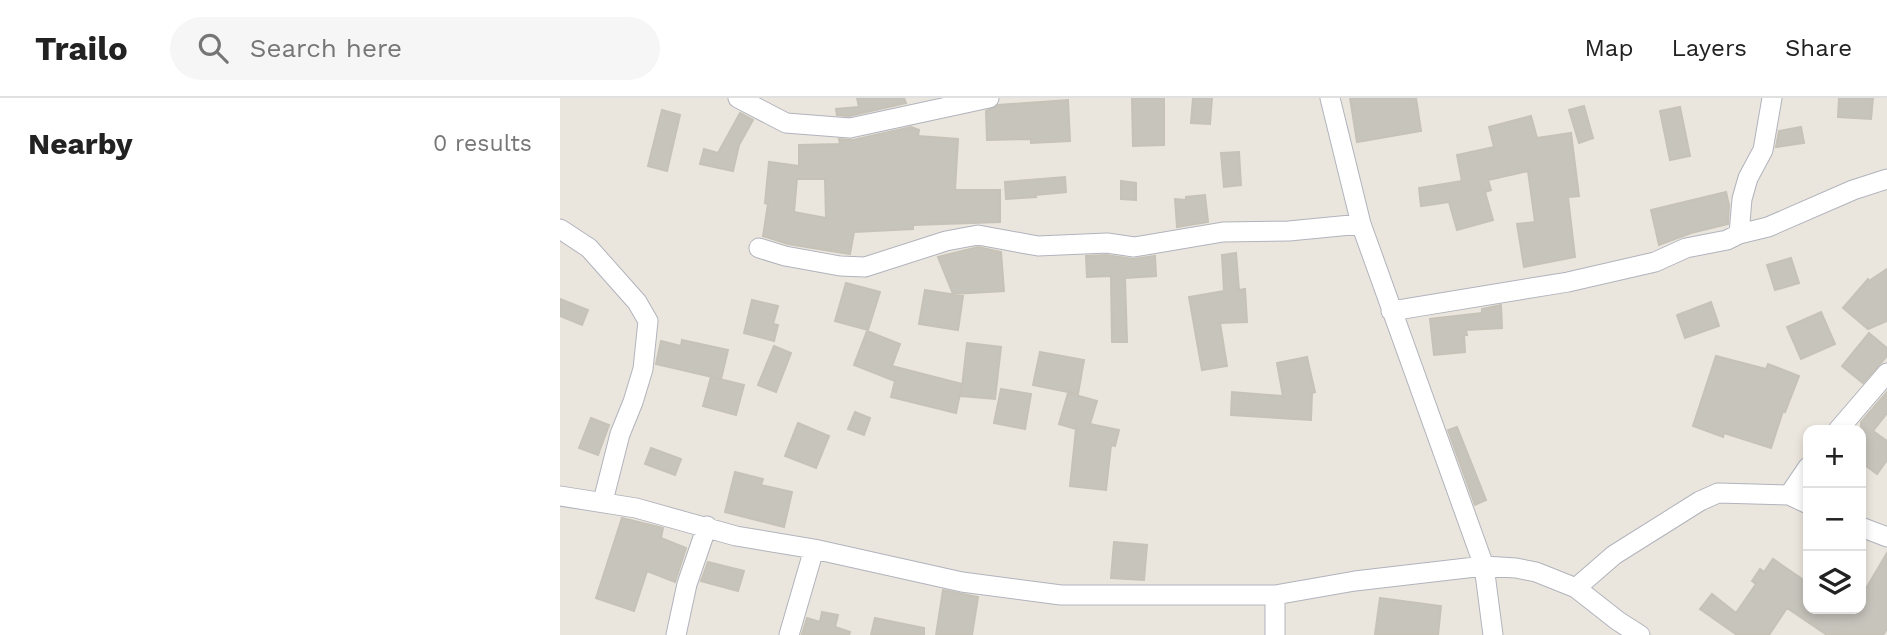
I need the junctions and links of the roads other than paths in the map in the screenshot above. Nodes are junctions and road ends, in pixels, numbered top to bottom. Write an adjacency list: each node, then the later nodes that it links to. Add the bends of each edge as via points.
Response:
1 (737, 98): 2 (street, via 786,123 850,128)
2 (989, 98)
3 (1330, 98): 6 (street)
4 (1772, 98): 8 (street, via 1763,150 1742,199)
5 (1887, 180): 8 (street)
6 (1361, 224): 9 (street, via 1223,232 1134,247 1107,243 1038,246 978,235 865,267 785,256); 10 (street)
7 (560, 229): 16 (street, via 589,248 648,321 643,369)
8 (1739, 234): 10 (street, via 1612,273)
9 (759, 247)
10 (1391, 311): 22 (street)
11 (1887, 373): 12 (street)
12 (1842, 425)
13 (1803, 474): 14 (street)
14 (1789, 495): 17 (street); 23 (street, via 1718,494 1700,501 1614,555)
15 (560, 496): 16 (street)
16 (603, 501): 18 (street)
17 (1803, 502)
18 (707, 526): 21 (street, via 736,536); 25 (street)
19 (1866, 529): 20 (street)
20 (1887, 537)
21 (814, 549): 24 (street, via 962,582 1061,594); 26 (street)
22 (1484, 566): 23 (street, via 1536,572); 24 (street); 28 (street)
23 (1576, 588): 29 (street)
24 (1275, 594): 27 (street)
25 (676, 635)
26 (789, 635)
27 (1275, 635)
28 (1493, 635)
29 (1640, 635)

